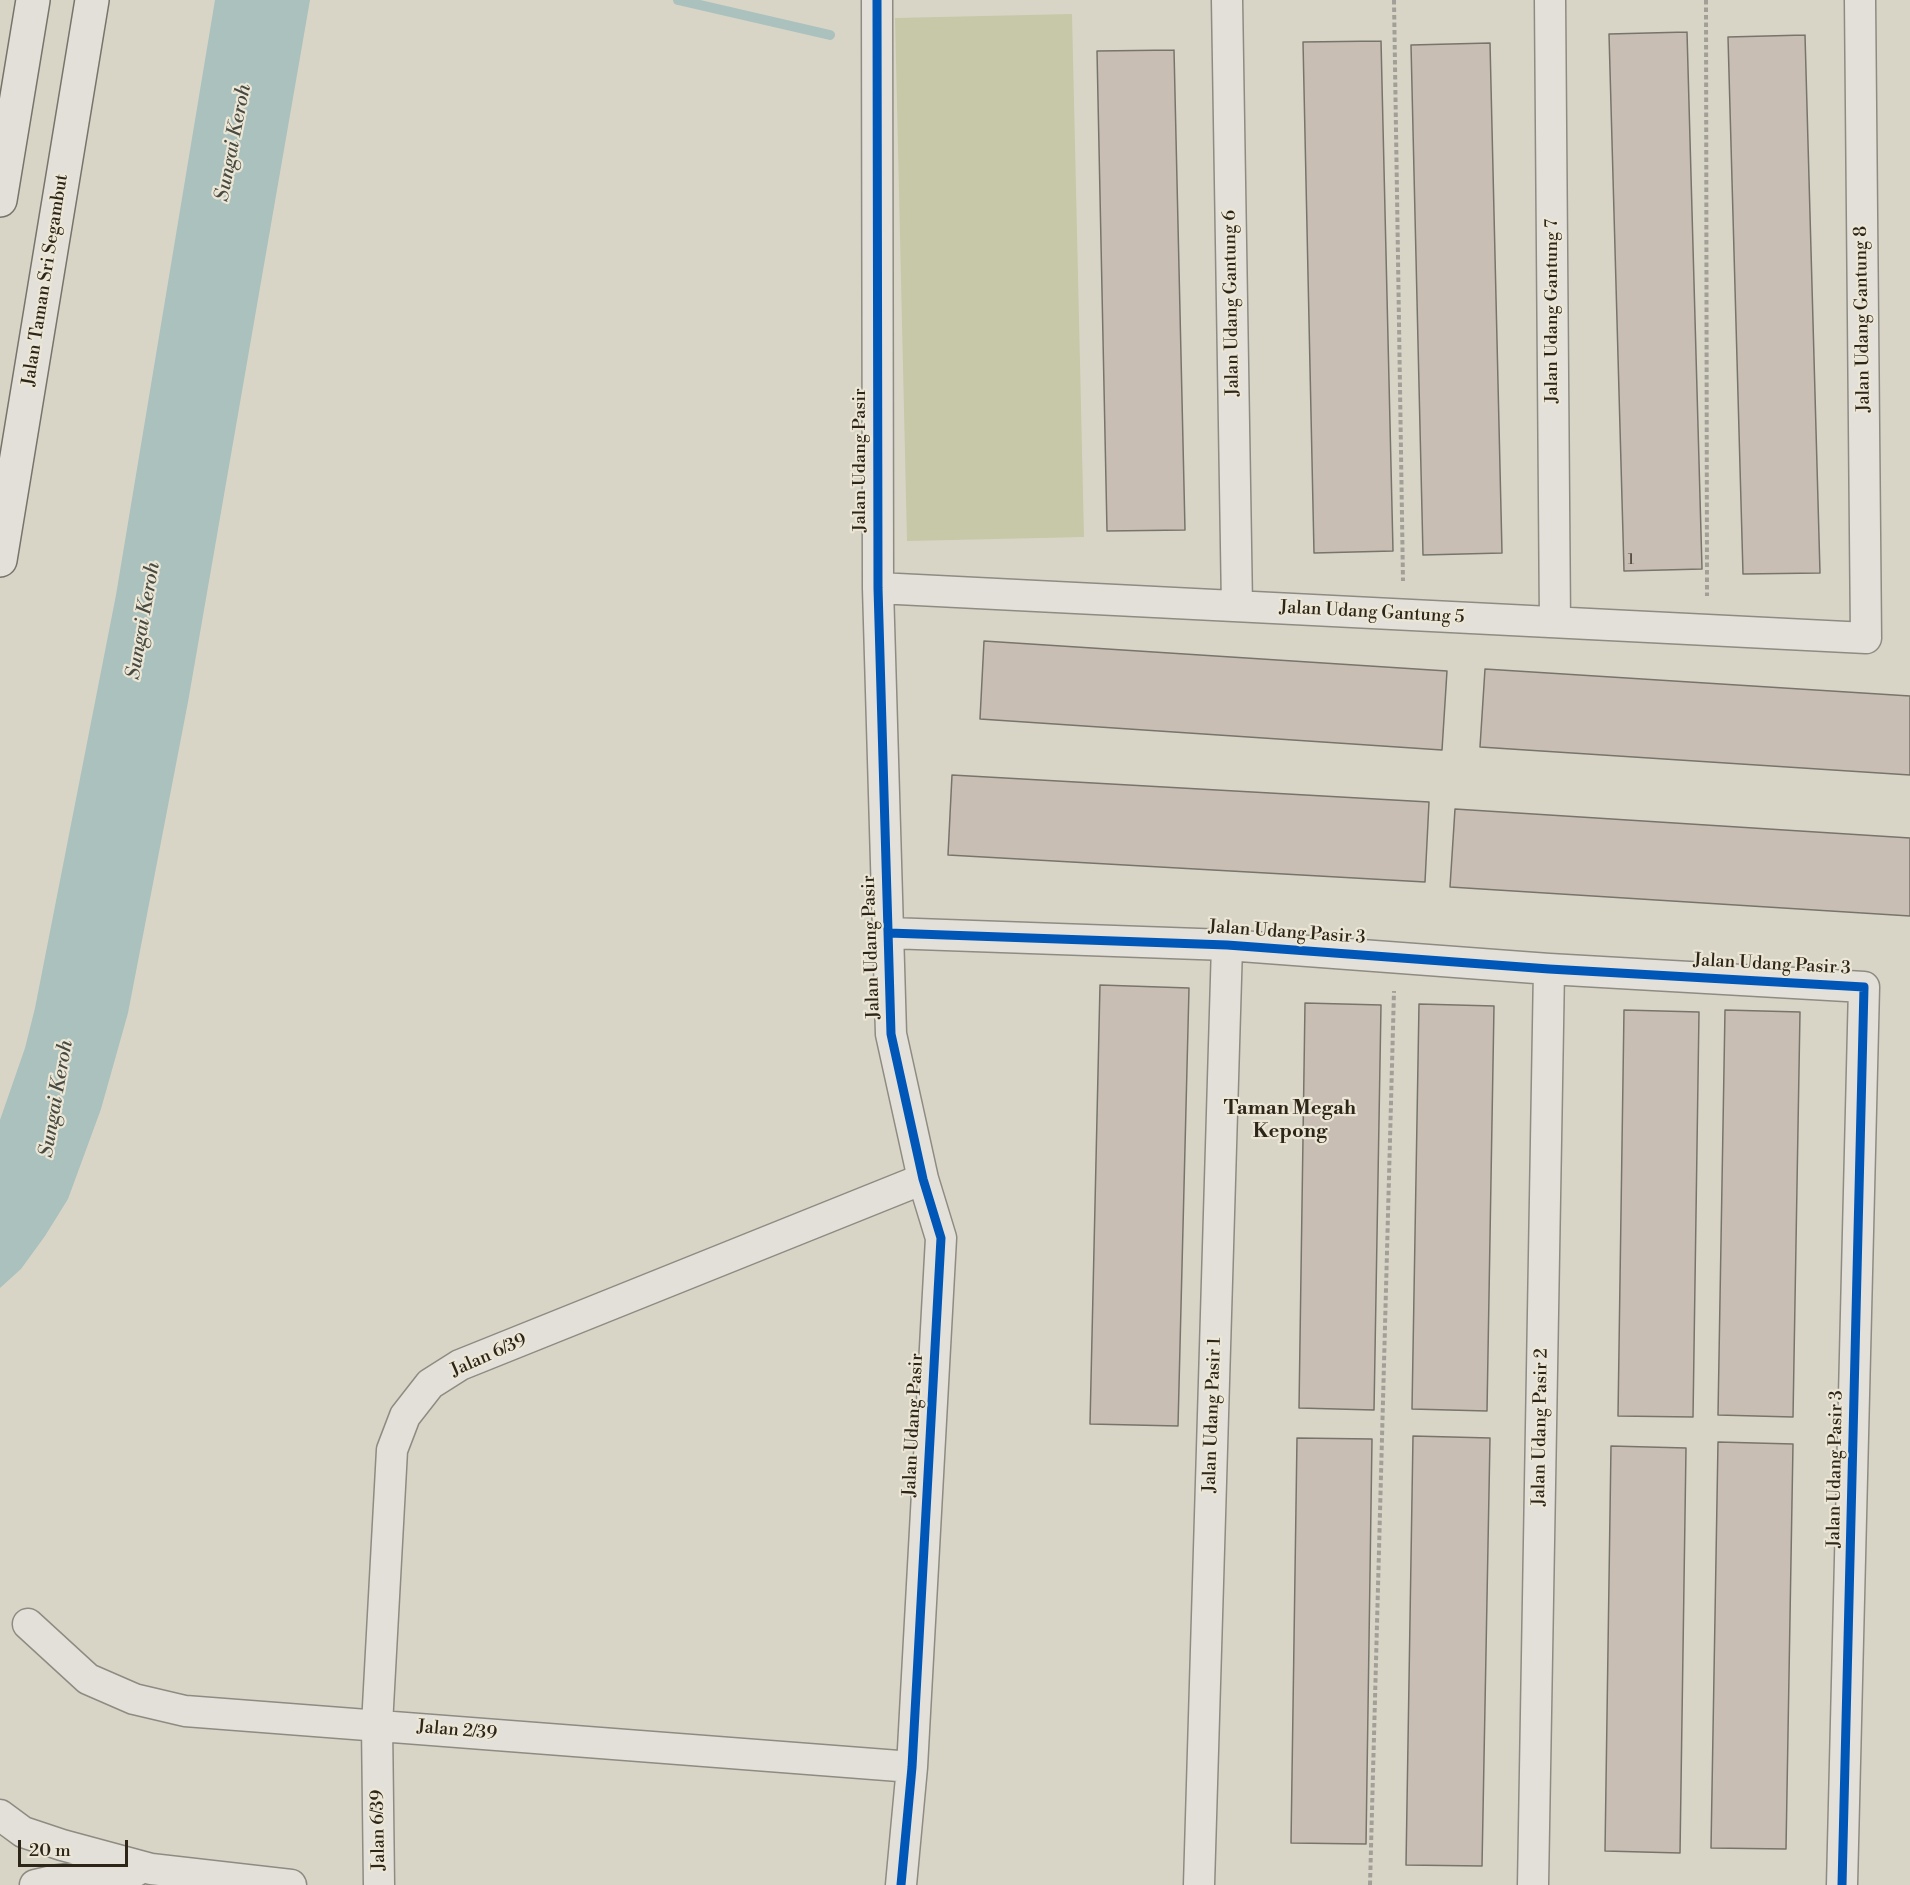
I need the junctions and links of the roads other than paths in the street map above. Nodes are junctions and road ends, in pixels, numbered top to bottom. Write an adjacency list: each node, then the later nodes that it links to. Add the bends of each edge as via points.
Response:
1 (33, 0): 7 (street)
2 (92, 0): 8 (street, Jalan Taman Sri Segambut)
3 (877, 0): 9 (street, Jalan Udang Pasir)
4 (1227, 0): 10 (street, Jalan Udang Gantung 6)
5 (1550, 0): 11 (street, Jalan Udang Gantung 7)
6 (1860, 0): 12 (street, Jalan Udang Gantung 8)
7 (0, 200)
8 (0, 560)
9 (878, 588): 10 (street, Jalan Udang Gantung 5); 13 (street, Jalan Udang Pasir)
10 (1237, 606): 11 (street, Jalan Udang Gantung 5)
11 (1555, 622): 12 (street, Jalan Udang Gantung 5)
12 (1866, 638)
13 (889, 933): 14 (street, Jalan Udang Pasir 3); 16 (street, Jalan Udang Pasir, via 891,1034)
14 (1227, 945): 15 (street, Jalan Udang Pasir 3); 26 (street, Jalan Udang Pasir 1)
15 (1549, 969): 27 (street, Jalan Udang Pasir 2); 28 (street, Jalan Udang Pasir 3, via 1864,987)
16 (923, 1179): 18 (street, Jalan 6/39, via 460,1365 430,1384 405,1416 392,1450); 19 (street, Jalan Udang Pasir, via 941,1238)
17 (28, 1624): 18 (street, Jalan 2/39, via 88,1679 134,1699 185,1711)
18 (377, 1725): 19 (street, Jalan 2/39); 24 (street, Jalan 6/39)
19 (912, 1767): 25 (street, Jalan Udang Pasir)
20 (0, 1815): 21 (street, via 23,1832)
21 (151, 1869): 22 (street); 23 (street)
22 (35, 1885)
23 (291, 1885)
24 (379, 1885)
25 (901, 1885)
26 (1199, 1885)
27 (1533, 1885)
28 (1842, 1885)

